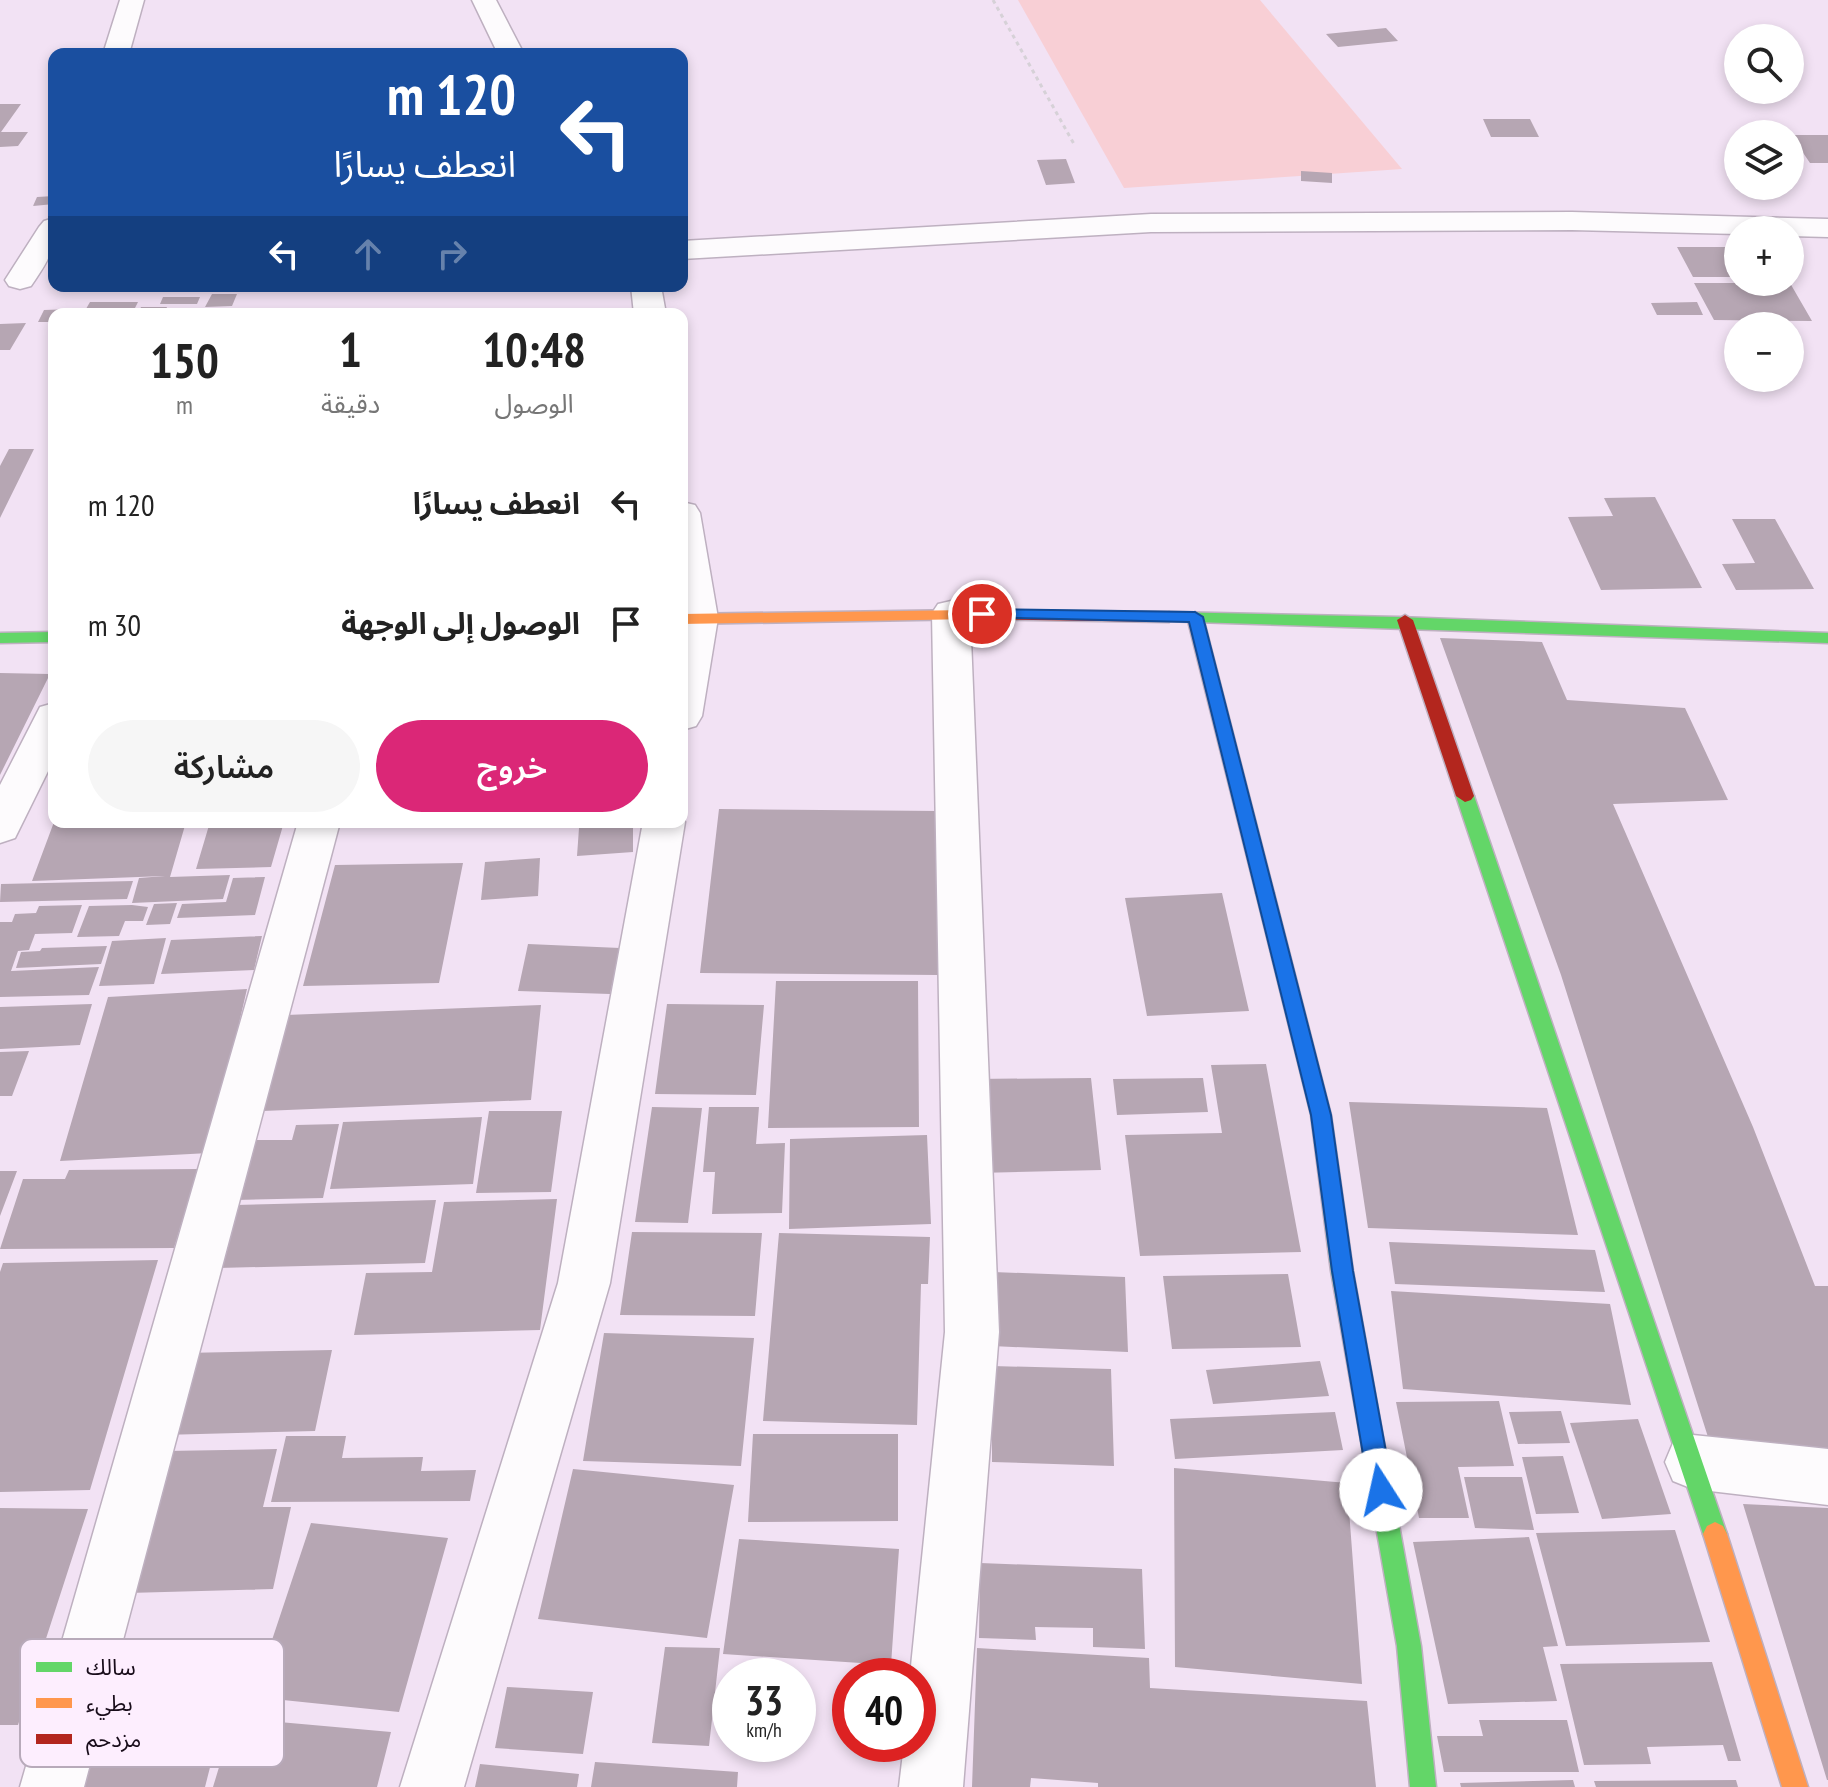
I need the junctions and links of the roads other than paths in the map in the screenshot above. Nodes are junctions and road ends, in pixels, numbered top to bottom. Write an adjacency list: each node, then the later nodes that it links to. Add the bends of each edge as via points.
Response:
1 (132, 0): 3 (street)
2 (484, 0): 4 (street)
3 (118, 48)
4 (508, 48)
5 (1828, 228): 7 (street, via 1572,221 1151,223)
6 (48, 234): 9 (street)
7 (688, 250)
8 (48, 279): 9 (street)
9 (10, 280)
10 (688, 592): 13 (street)
11 (951, 613): 12 (street); 13 (street); 29 (street, via 972,1332)
12 (1195, 617): 14 (street); 30 (street, via 1321,1115 1342,1271 1409,1646)
13 (690, 618): 18 (street)
14 (1405, 620): 17 (street); 23 (street)
15 (48, 637): 16 (street)
16 (0, 638)
17 (1828, 638)
18 (688, 642)
19 (48, 729): 20 (street)
20 (0, 827)
21 (317, 828): 25 (street)
22 (663, 828): 28 (street, via 584,1283)
23 (1693, 1462): 24 (street); 31 (street)
24 (1828, 1477)
25 (93, 1639)
26 (58, 1767): 27 (street)
27 (52, 1787)
28 (432, 1787)
29 (931, 1787)
30 (1423, 1787)
31 (1795, 1787)

